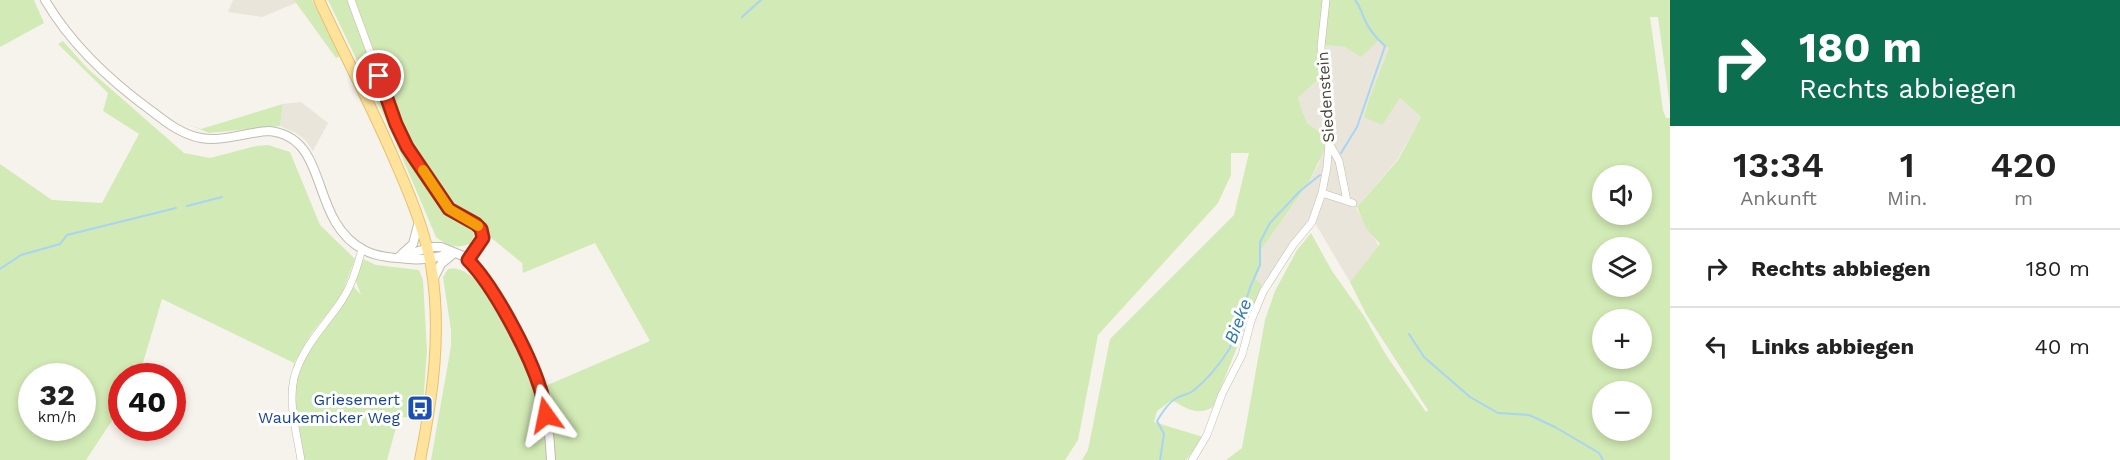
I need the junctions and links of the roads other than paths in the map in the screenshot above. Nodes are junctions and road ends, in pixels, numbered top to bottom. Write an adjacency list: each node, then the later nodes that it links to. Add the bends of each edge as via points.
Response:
1 (45, 0): 8 (street, via 93,63 178,129 211,139 269,130 294,138 307,153 335,224)
2 (319, 0): 7 (main road, via 383,133)
3 (351, 0): 12 (street, via 407,147 449,209 481,229 483,238)
4 (1326, 0): 5 (street, Siedenstein, via 1321,47)
5 (1329, 143): 6 (street, Siedenstein); 6 (street, via 1339,161 1350,202)
6 (1322, 193): 17 (street, Siedenstein, via 1312,222 1263,292 1242,355)
7 (419, 221): 9 (main road); 11 (street, via 413,244)
8 (362, 249): 11 (street); 14 (street, via 348,290 313,337 294,379)
9 (428, 253): 10 (street, via 441,247); 11 (street); 13 (main road)
10 (454, 253): 12 (street); 13 (street, via 441,264)
11 (396, 257)
12 (468, 260): 16 (street, via 516,334 541,390)
13 (433, 280): 15 (main road, via 435,373)
14 (301, 460)
15 (420, 460)
16 (551, 460)
17 (1192, 460)

